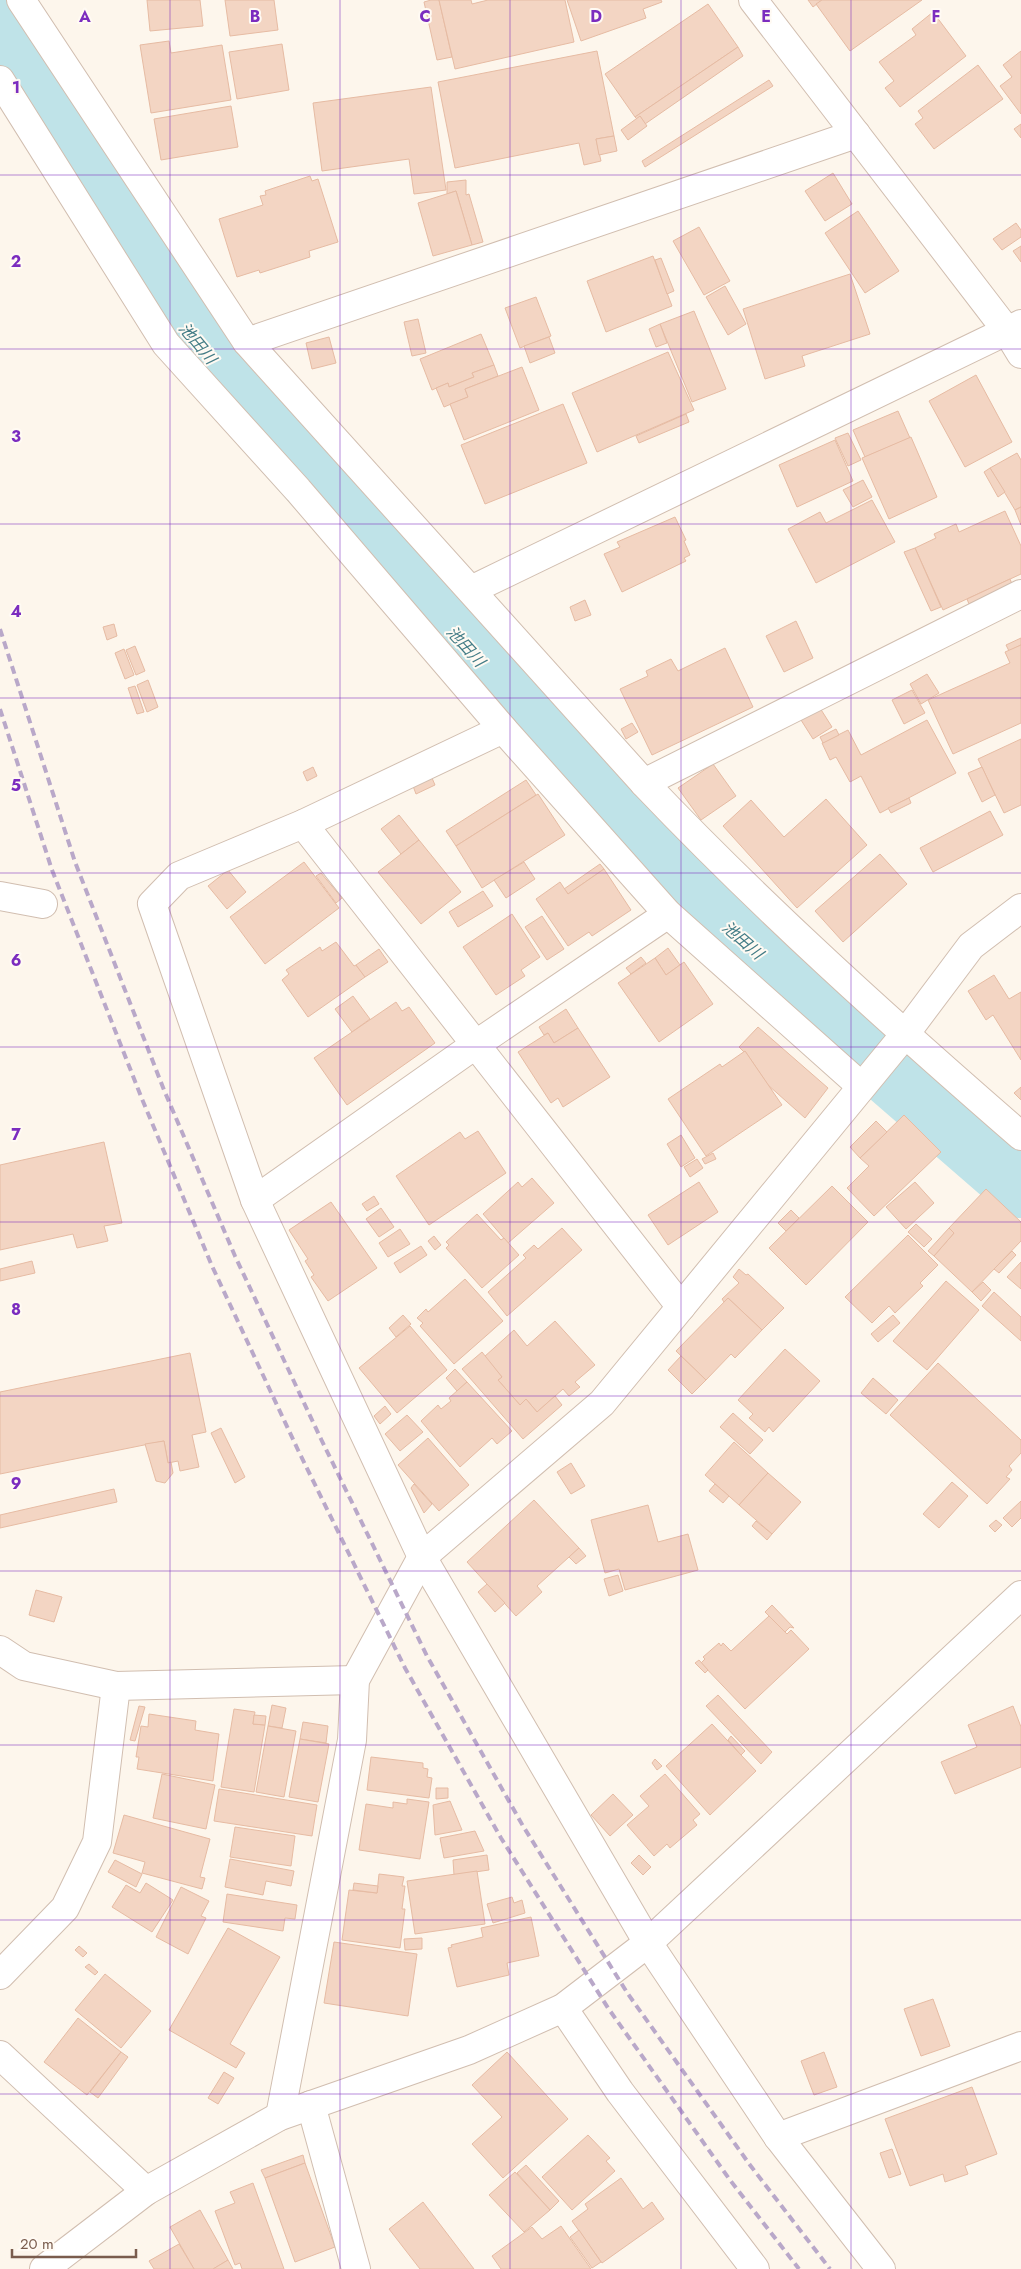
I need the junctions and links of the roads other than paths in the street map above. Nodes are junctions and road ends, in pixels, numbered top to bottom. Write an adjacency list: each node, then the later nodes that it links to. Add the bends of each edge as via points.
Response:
1 (21, 0): 6 (street)
2 (753, 0): 4 (street)
3 (0, 80): 10 (street, via 166,344 298,490)
4 (856, 134): 5 (street); 6 (street)
5 (1014, 327): 7 (street); 8 (street)
6 (247, 342): 8 (street)
7 (1021, 354)
8 (471, 590): 11 (street)
9 (1021, 594): 11 (street)
10 (503, 729): 12 (street); 16 (street)
11 (644, 783): 17 (street, via 712,854)
12 (303, 824): 18 (street); 21 (street, via 179,876 152,904)
13 (0, 896): 14 (street)
14 (43, 904)
15 (1021, 908): 17 (street, via 971,946)
16 (668, 914): 18 (street); 19 (street)
17 (903, 1036): 19 (street); 20 (street)
18 (475, 1045): 21 (street); 22 (street)
19 (862, 1085): 22 (street)
20 (1021, 1136)
21 (255, 1200): 23 (street)
22 (681, 1307): 23 (street, via 602,1403)
23 (422, 1557): 26 (street); 28 (street)
24 (1016, 1608): 28 (street)
25 (0, 1650): 27 (street, via 24,1666)
26 (355, 1680): 27 (street); 34 (street, via 352,1740)
27 (116, 1686): 29 (street, via 97,1842 65,1908)
28 (648, 1943): 30 (street); 35 (street)
29 (0, 1975)
30 (563, 2008): 33 (street, via 469,2050); 39 (street, via 620,2092)
31 (1021, 2046): 35 (street)
32 (0, 2055): 36 (street)
33 (311, 2105): 34 (street); 38 (street)
34 (280, 2116): 36 (street)
35 (778, 2137): 40 (street)
36 (146, 2191): 37 (street)
37 (44, 2269)
38 (356, 2269)
39 (755, 2269)
40 (881, 2269)

